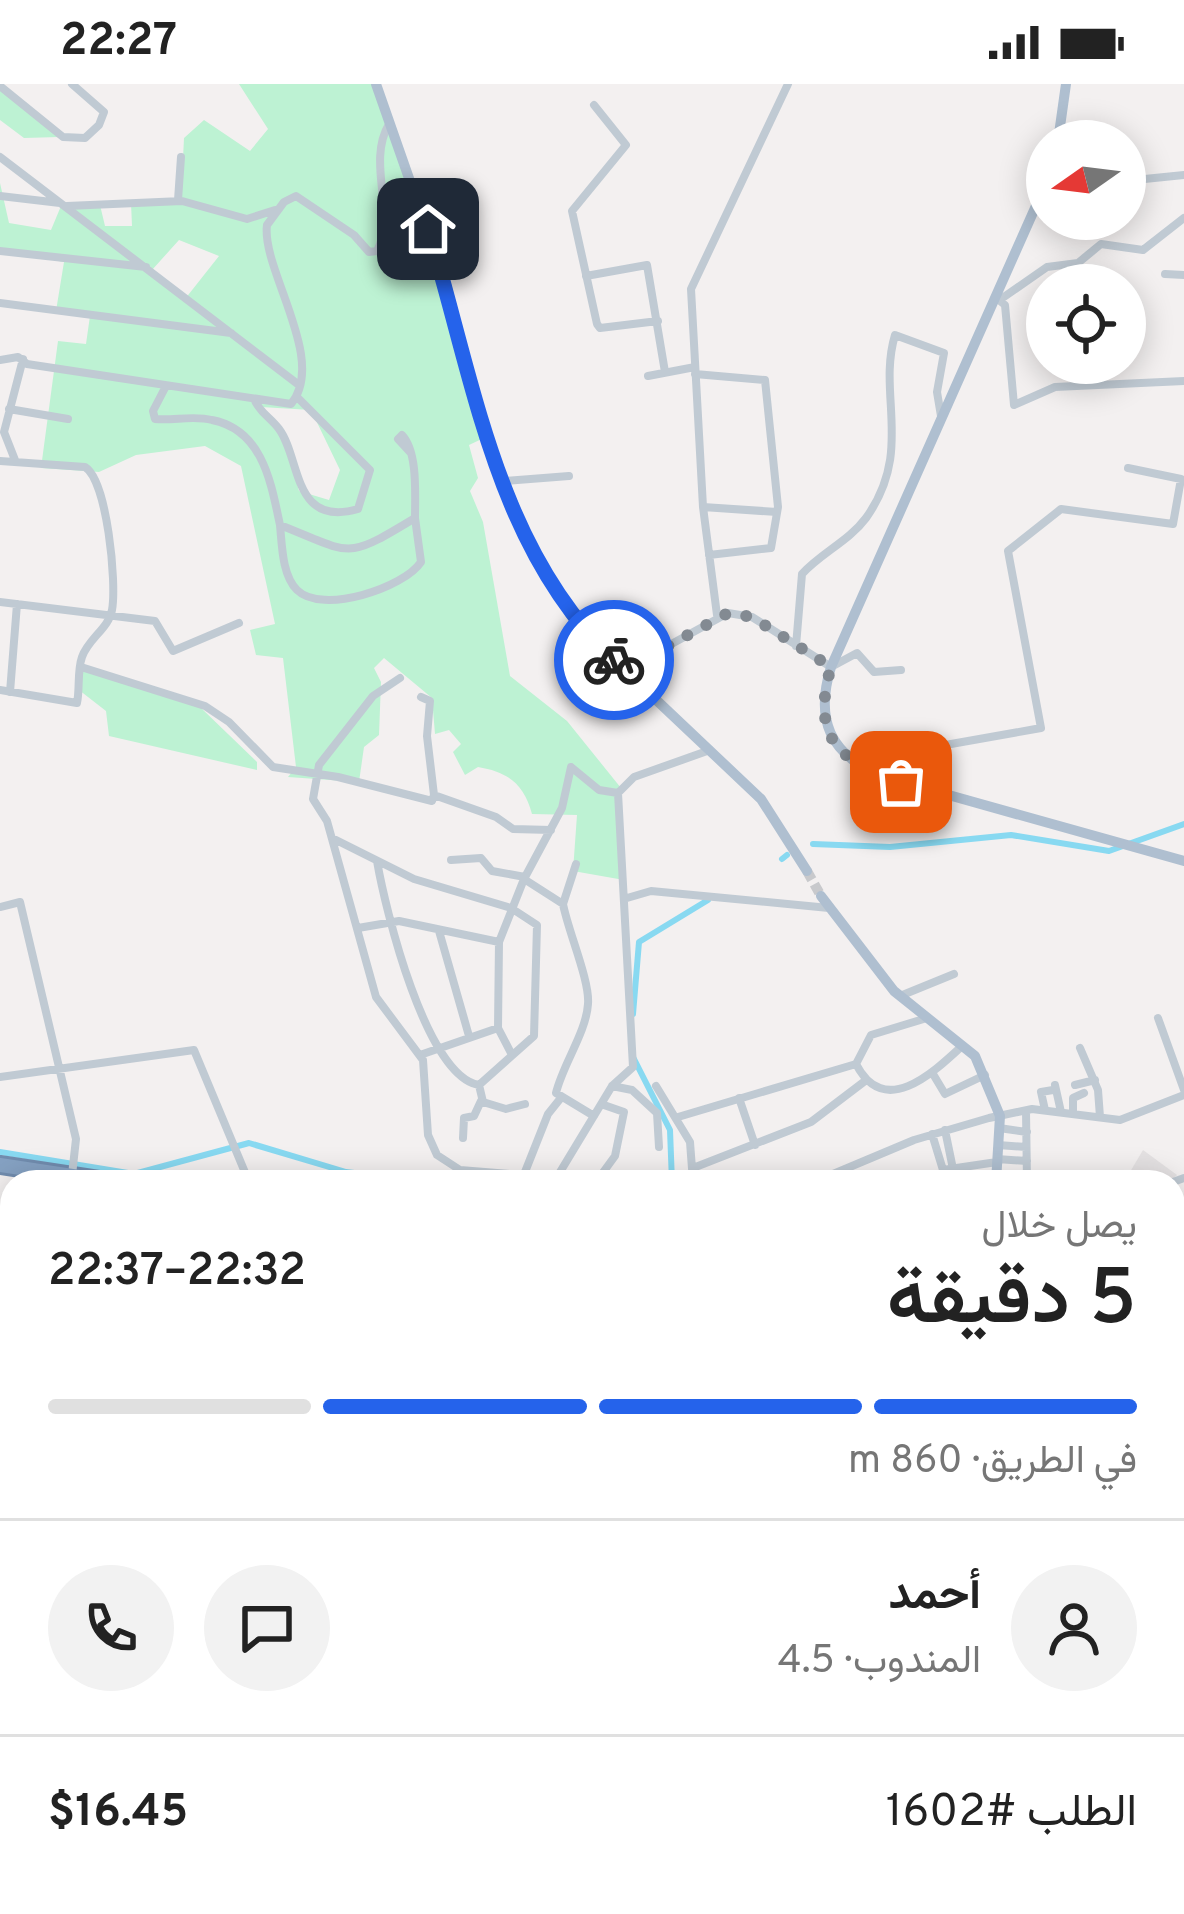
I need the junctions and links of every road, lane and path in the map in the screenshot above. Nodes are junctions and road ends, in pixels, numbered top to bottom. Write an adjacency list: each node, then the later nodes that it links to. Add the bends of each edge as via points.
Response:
1 (72, 84): 5 (street, via 104,112 85,138 63,137)
2 (376, 84): 8 (main road)
3 (788, 84): 33 (street, via 693,282)
4 (1066, 84): 7 (main road)
5 (0, 86)
6 (594, 105): 27 (street, via 626,145 572,211)
7 (1061, 120)
8 (390, 123): 16 (street, via 383,140 386,233 376,251 300,197); 50 (main road)
9 (181, 157): 14 (street)
10 (0, 158): 15 (street)
11 (1184, 175): 12 (street)
12 (1146, 179)
13 (0, 196): 15 (street)
14 (178, 200): 15 (street); 18 (street)
15 (64, 205): 22 (street)
16 (277, 209): 18 (street); 20 (street)
17 (1184, 218): 28 (street, via 1144,250 1102,244)
18 (247, 219): 20 (street)
19 (1026, 231): 28 (main road)
20 (265, 232): 35 (street)
21 (0, 251): 23 (street)
22 (134, 256): 23 (street); 24 (street)
23 (129, 266): 24 (street)
24 (148, 267): 31 (street)
25 (1165, 274): 26 (street)
26 (1184, 274)
27 (586, 276): 30 (street, via 598,328); 30 (street, via 647,265)
28 (998, 298): 37 (street, via 1014,405 1048,388); 42 (main road)
29 (0, 303): 31 (street)
30 (658, 321): 34 (street)
31 (232, 333): 35 (street)
32 (13, 362): 38 (street); 41 (street)
33 (695, 370): 34 (street); 51 (street); 52 (street, via 766,382)
34 (665, 371): 36 (street)
35 (298, 375): 39 (street)
36 (648, 376)
37 (1184, 381)
38 (166, 386): 40 (street); 54 (street, via 155,419 214,420 255,447)
39 (297, 398): 40 (street, via 287,405); 40 (street, via 370,470 358,509 308,498 282,434)
40 (254, 399)
41 (9, 409): 43 (street); 44 (street)
42 (942, 418): 62 (street, via 944,353 895,334 890,461 861,524 802,574); 63 (main road)
43 (68, 419)
44 (2, 431): 46 (street)
45 (410, 452): 53 (street)
46 (16, 460): 47 (street); 60 (street, via 85,466 95,474 107,527)
47 (0, 461)
48 (1128, 467): 55 (street, via 1181,479)
49 (569, 476): 50 (street)
50 (502, 481): 65 (main road, via 565,610)
51 (703, 507): 52 (street); 56 (street)
52 (777, 512): 56 (street, via 771,548)
53 (416, 518): 54 (street, via 342,552); 54 (street, via 421,562 414,572 342,598 295,588)
54 (280, 525)
55 (1179, 525): 71 (street, via 1067,509 1040,523 1008,554 1041,728 906,752)
56 (709, 555): 59 (street)
57 (0, 602): 58 (street)
58 (17, 604): 60 (street); 68 (street)
59 (717, 616): 62 (street, via 752,617); 65 (street)
60 (110, 617): 61 (street, via 154,621 173,651); 64 (street)
61 (239, 623)
62 (796, 646): 63 (street)
63 (827, 664): 66 (street, via 857,653 874,672); 71 (main road, via 823,718 838,748)
64 (81, 667): 68 (street, via 75,705); 72 (street, via 205,706 264,762)
65 (624, 670): 70 (main road)
66 (902, 670)
67 (400, 678): 72 (street, via 374,695)
68 (5, 691)
69 (421, 697): 74 (street, via 433,710 427,736)
70 (710, 750): 73 (street, via 634,777); 81 (main road, via 760,799)
71 (862, 768): 79 (main road)
72 (316, 774): 74 (street, via 433,801); 76 (street, via 313,799)
73 (618, 793): 75 (street, via 599,790 571,767); 84 (street)
74 (434, 795): 75 (street, via 513,829)
75 (551, 830): 82 (street)
76 (332, 838): 78 (street); 90 (street)
77 (451, 860): 82 (street, via 481,858 492,871)
78 (377, 861): 87 (street); 89 (street)
79 (1184, 861)
80 (576, 863): 85 (street)
81 (807, 871)
82 (524, 878): 85 (street); 87 (street)
83 (821, 896): 88 (main road)
84 (627, 898): 88 (street, via 651,891); 112 (street, via 632,1066)
85 (562, 904): 118 (street, via 589,1003 556,1090)
86 (0, 907): 105 (street, via 21,904)
87 (511, 908): 92 (street); 103 (street, via 538,929 535,1033)
88 (829, 908): 94 (main road)
89 (390, 920): 90 (street); 91 (street); 100 (street, via 407,982)
90 (358, 928): 102 (street, via 376,997)
91 (439, 931): 92 (street); 98 (street)
92 (499, 942): 97 (street)
93 (954, 974): 94 (street)
94 (899, 996): 95 (main road)
95 (928, 1018): 99 (main road); 104 (street, via 871,1036)
96 (1158, 1018): 115 (street)
97 (498, 1028): 98 (street); 103 (street)
98 (469, 1036): 100 (street)
99 (965, 1044): 106 (street); 107 (main road)
100 (439, 1045): 102 (street); 111 (street, via 468,1083)
101 (1080, 1048): 109 (street)
102 (420, 1054): 146 (street, via 428,1135 442,1160)
103 (512, 1055): 111 (street)
104 (856, 1064): 110 (street); 117 (street)
105 (59, 1068): 108 (street); 142 (street, via 76,1139); 145 (street, via 194,1050)
106 (933, 1074): 107 (street, via 945,1094); 110 (street, via 890,1092)
107 (985, 1075): 129 (main road)
108 (0, 1077)
109 (1095, 1080): 113 (street); 128 (street)
110 (865, 1081): 134 (street, via 811,1122)
111 (479, 1085): 119 (street)
112 (612, 1085): 121 (street); 136 (street, via 632,1090 657,1113)
113 (1076, 1085)
114 (656, 1086): 127 (street)
115 (1184, 1092): 128 (street, via 1120,1120)
116 (1084, 1093): 125 (street, via 1073,1098)
117 (740, 1098): 127 (street); 134 (street)
118 (560, 1100): 126 (street, via 572,1098); 147 (street)
119 (481, 1101): 120 (street, via 506,1109); 133 (street, via 464,1118)
120 (525, 1104)
121 (601, 1104): 126 (street); 149 (street, via 625,1112)
122 (1045, 1110): 123 (street); 124 (street); 124 (street, via 1041,1094 1054,1088)
123 (1026, 1111): 129 (street); 131 (street)
124 (1061, 1112): 125 (street)
125 (1073, 1114): 128 (street)
126 (594, 1116): 148 (street)
127 (678, 1117): 141 (street)
128 (1100, 1117)
129 (999, 1122): 130 (street); 131 (street); 135 (main road)
130 (944, 1130): 132 (street); 143 (street)
131 (1028, 1132): 137 (street)
132 (932, 1134): 143 (street, via 940,1167); 150 (street)
133 (464, 1138)
134 (754, 1145): 141 (street)
135 (998, 1145): 137 (street); 138 (main road)
136 (659, 1147)
137 (1027, 1147): 139 (street)
138 (997, 1161): 139 (street); 143 (street); 151 (main road)
139 (1027, 1161): 152 (street)
140 (0, 1165): 142 (highway)
141 (693, 1168)
142 (73, 1169): 144 (highway)
143 (953, 1169)
144 (76, 1170)
145 (243, 1170)
146 (466, 1170)
147 (525, 1170)
148 (561, 1170)
149 (606, 1170)
150 (844, 1170)
151 (997, 1170)
152 (1027, 1170)

